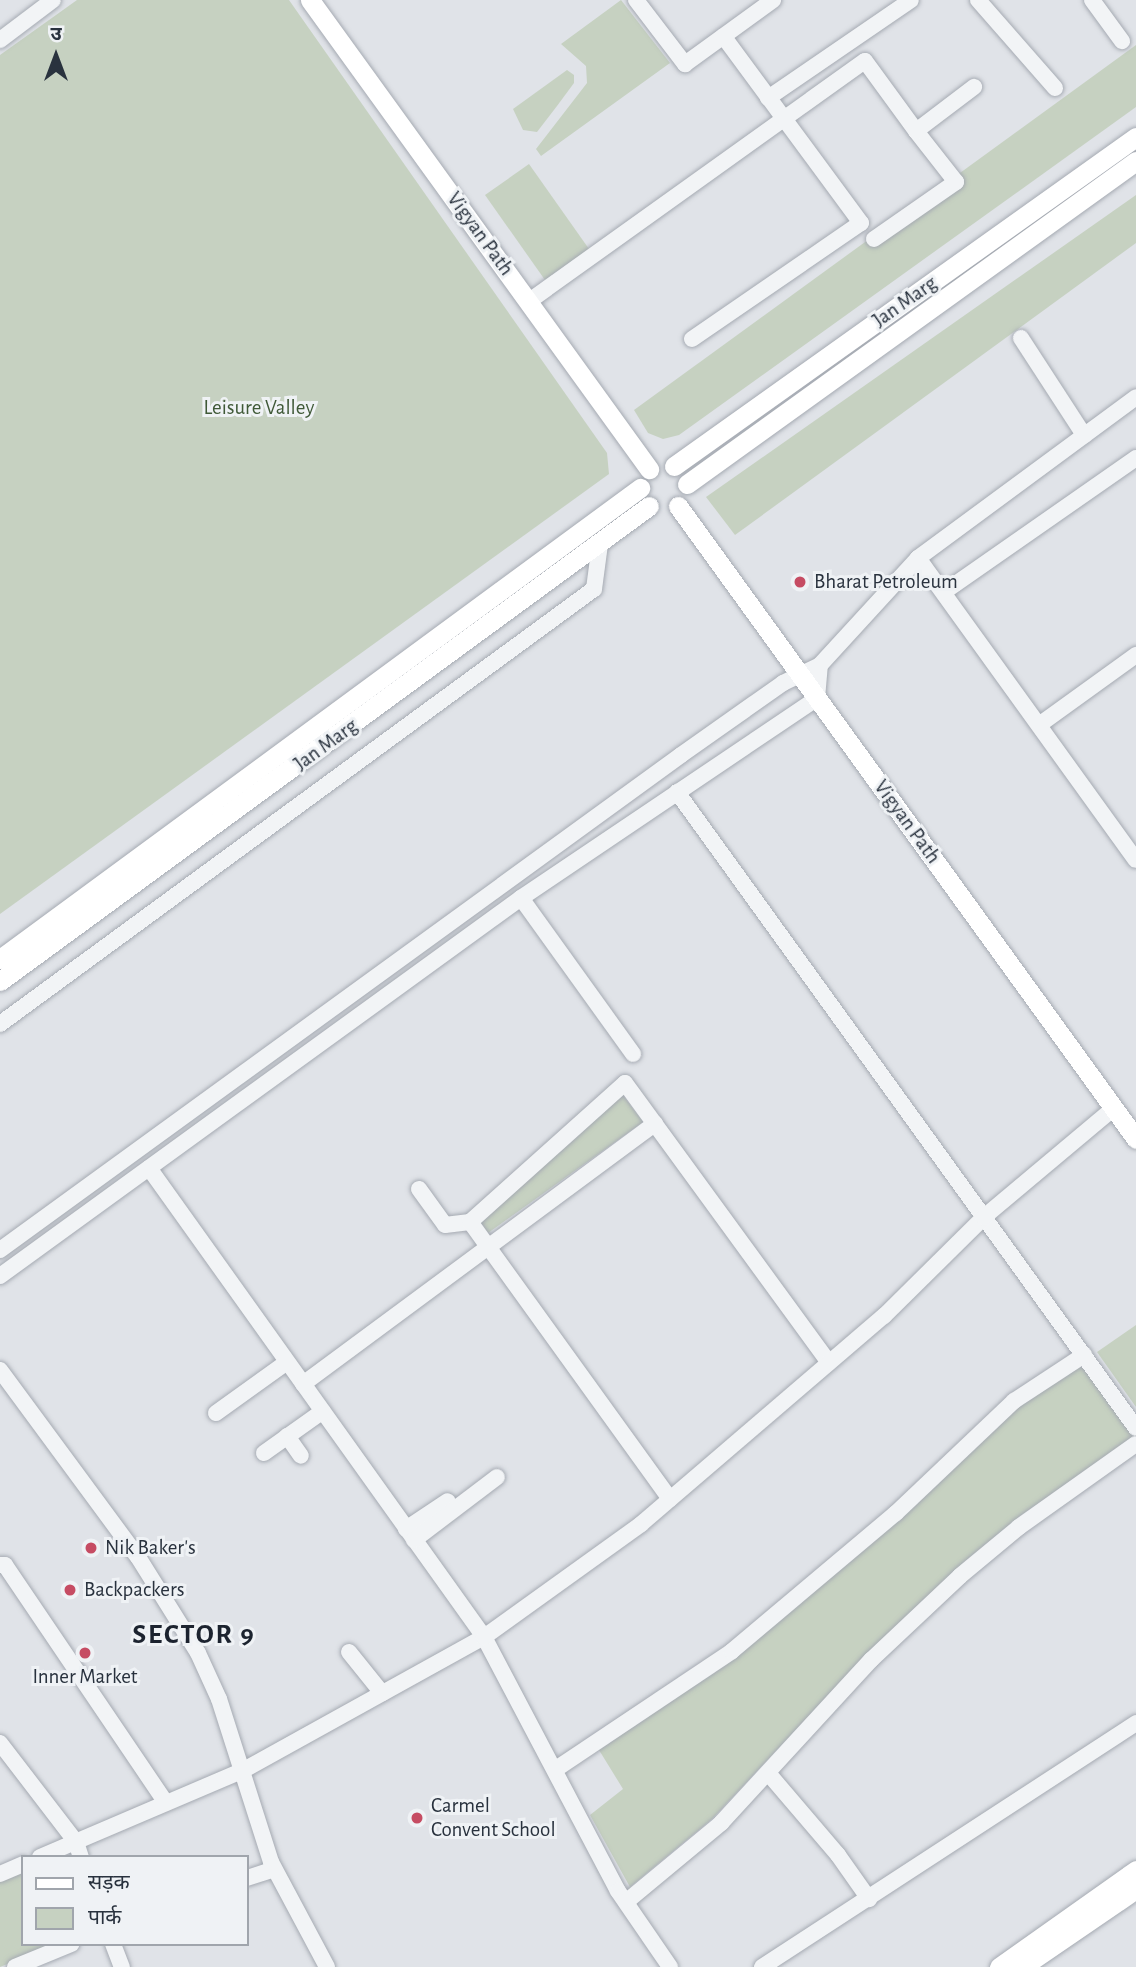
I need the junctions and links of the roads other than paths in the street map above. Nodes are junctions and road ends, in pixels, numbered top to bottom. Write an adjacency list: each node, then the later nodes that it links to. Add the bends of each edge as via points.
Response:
1 (53, 0): 9 (street)
2 (310, 0): 19 (main road, Vigyan Path)
3 (636, 0): 8 (street, via 685,64)
4 (773, 0): 8 (street)
5 (911, 0): 13 (street)
6 (1092, 0): 10 (street)
7 (980, 1): 12 (street)
8 (723, 36): 13 (street)
9 (0, 40)
10 (1122, 41)
11 (974, 87): 15 (street)
12 (1055, 88)
13 (768, 98): 14 (street)
14 (784, 120): 15 (street, via 865,61); 18 (street); 19 (street)
15 (916, 131): 18 (street, via 956,182 876,241)
16 (1136, 137): 25 (main road, Jan Marg)
17 (1136, 161): 27 (main road, Jan Marg)
18 (861, 223): 20 (street)
19 (528, 302): 26 (main road, Vigyan Path)
20 (692, 338)
21 (1021, 338): 23 (street)
22 (1136, 397): 23 (street)
23 (1084, 435): 32 (street)
24 (1136, 458): 33 (street)
25 (674, 466): 26 (main road); 27 (main road)
26 (649, 469): 28 (main road)
27 (687, 484): 30 (main road)
28 (640, 488): 29 (main road); 42 (main road, Jan Marg)
29 (649, 506): 30 (main road, via 661,511); 31 (main road, Jan Marg)
30 (678, 506): 36 (main road, Vigyan Path)
31 (600, 544): 43 (main road, Jan Marg); 44 (street, via 594,589)
32 (918, 558): 33 (street); 35 (street)
33 (943, 592): 38 (street)
34 (1136, 655): 38 (street)
35 (820, 665): 36 (street); 37 (street)
36 (800, 673): 37 (main road, Vigyan Path); 54 (street)
37 (817, 698): 39 (street); 46 (main road, Vigyan Path)
38 (1039, 725): 40 (street)
39 (677, 792): 41 (street); 51 (street)
40 (1136, 860)
41 (522, 898): 45 (street); 49 (street)
42 (0, 959)
43 (0, 981)
44 (0, 1024)
45 (633, 1054)
46 (1114, 1108): 48 (main road, Vigyan Path); 51 (street)
47 (655, 1124): 52 (street, via 625,1083); 53 (street); 58 (street)
48 (1136, 1139)
49 (149, 1168): 55 (street); 57 (street)
50 (419, 1189): 52 (street, via 445,1225)
51 (984, 1217): 56 (street); 58 (street)
52 (470, 1222): 53 (street)
53 (488, 1249): 60 (street); 69 (street)
54 (0, 1250)
55 (0, 1276)
56 (1083, 1355): 63 (street); 77 (street, via 1014,1401 896,1513 732,1651)
57 (287, 1362): 60 (street); 62 (street)
58 (829, 1363): 69 (street)
59 (0, 1370): 78 (street, via 138,1557 198,1653)
60 (303, 1384): 61 (street)
61 (319, 1407): 64 (street); 64 (street, via 262,1449); 70 (street)
62 (216, 1413)
63 (1136, 1428)
64 (287, 1436): 66 (street)
65 (1136, 1444): 79 (street, via 1019,1527 960,1576 871,1660)
66 (301, 1456)
67 (497, 1477): 70 (street)
68 (466, 1488): 70 (street)
69 (670, 1499): 72 (street)
70 (410, 1534): 72 (street)
71 (0, 1565): 80 (street, via 5,1565)
72 (484, 1637): 74 (street); 77 (street)
73 (349, 1652): 74 (street)
74 (382, 1693): 78 (street)
75 (1136, 1723): 89 (street)
76 (0, 1743): 81 (street)
77 (556, 1769): 90 (street)
78 (242, 1771): 80 (street); 84 (street)
79 (768, 1773): 89 (street); 90 (street, via 722,1823)
80 (166, 1803): 81 (street)
81 (79, 1849): 82 (street)
82 (50, 1855)
83 (21, 1865): 86 (street)
84 (274, 1869): 87 (street); 95 (street)
85 (1136, 1870): 98 (main road)
86 (0, 1874)
87 (248, 1878)
88 (1136, 1889): 99 (main road)
89 (869, 1899): 97 (street)
90 (626, 1902): 96 (street)
91 (66, 1946): 93 (street)
92 (114, 1946): 94 (street)
93 (15, 1967)
94 (122, 1967)
95 (327, 1967)
96 (670, 1967)
97 (762, 1967)
98 (999, 1967)
99 (1022, 1967)

